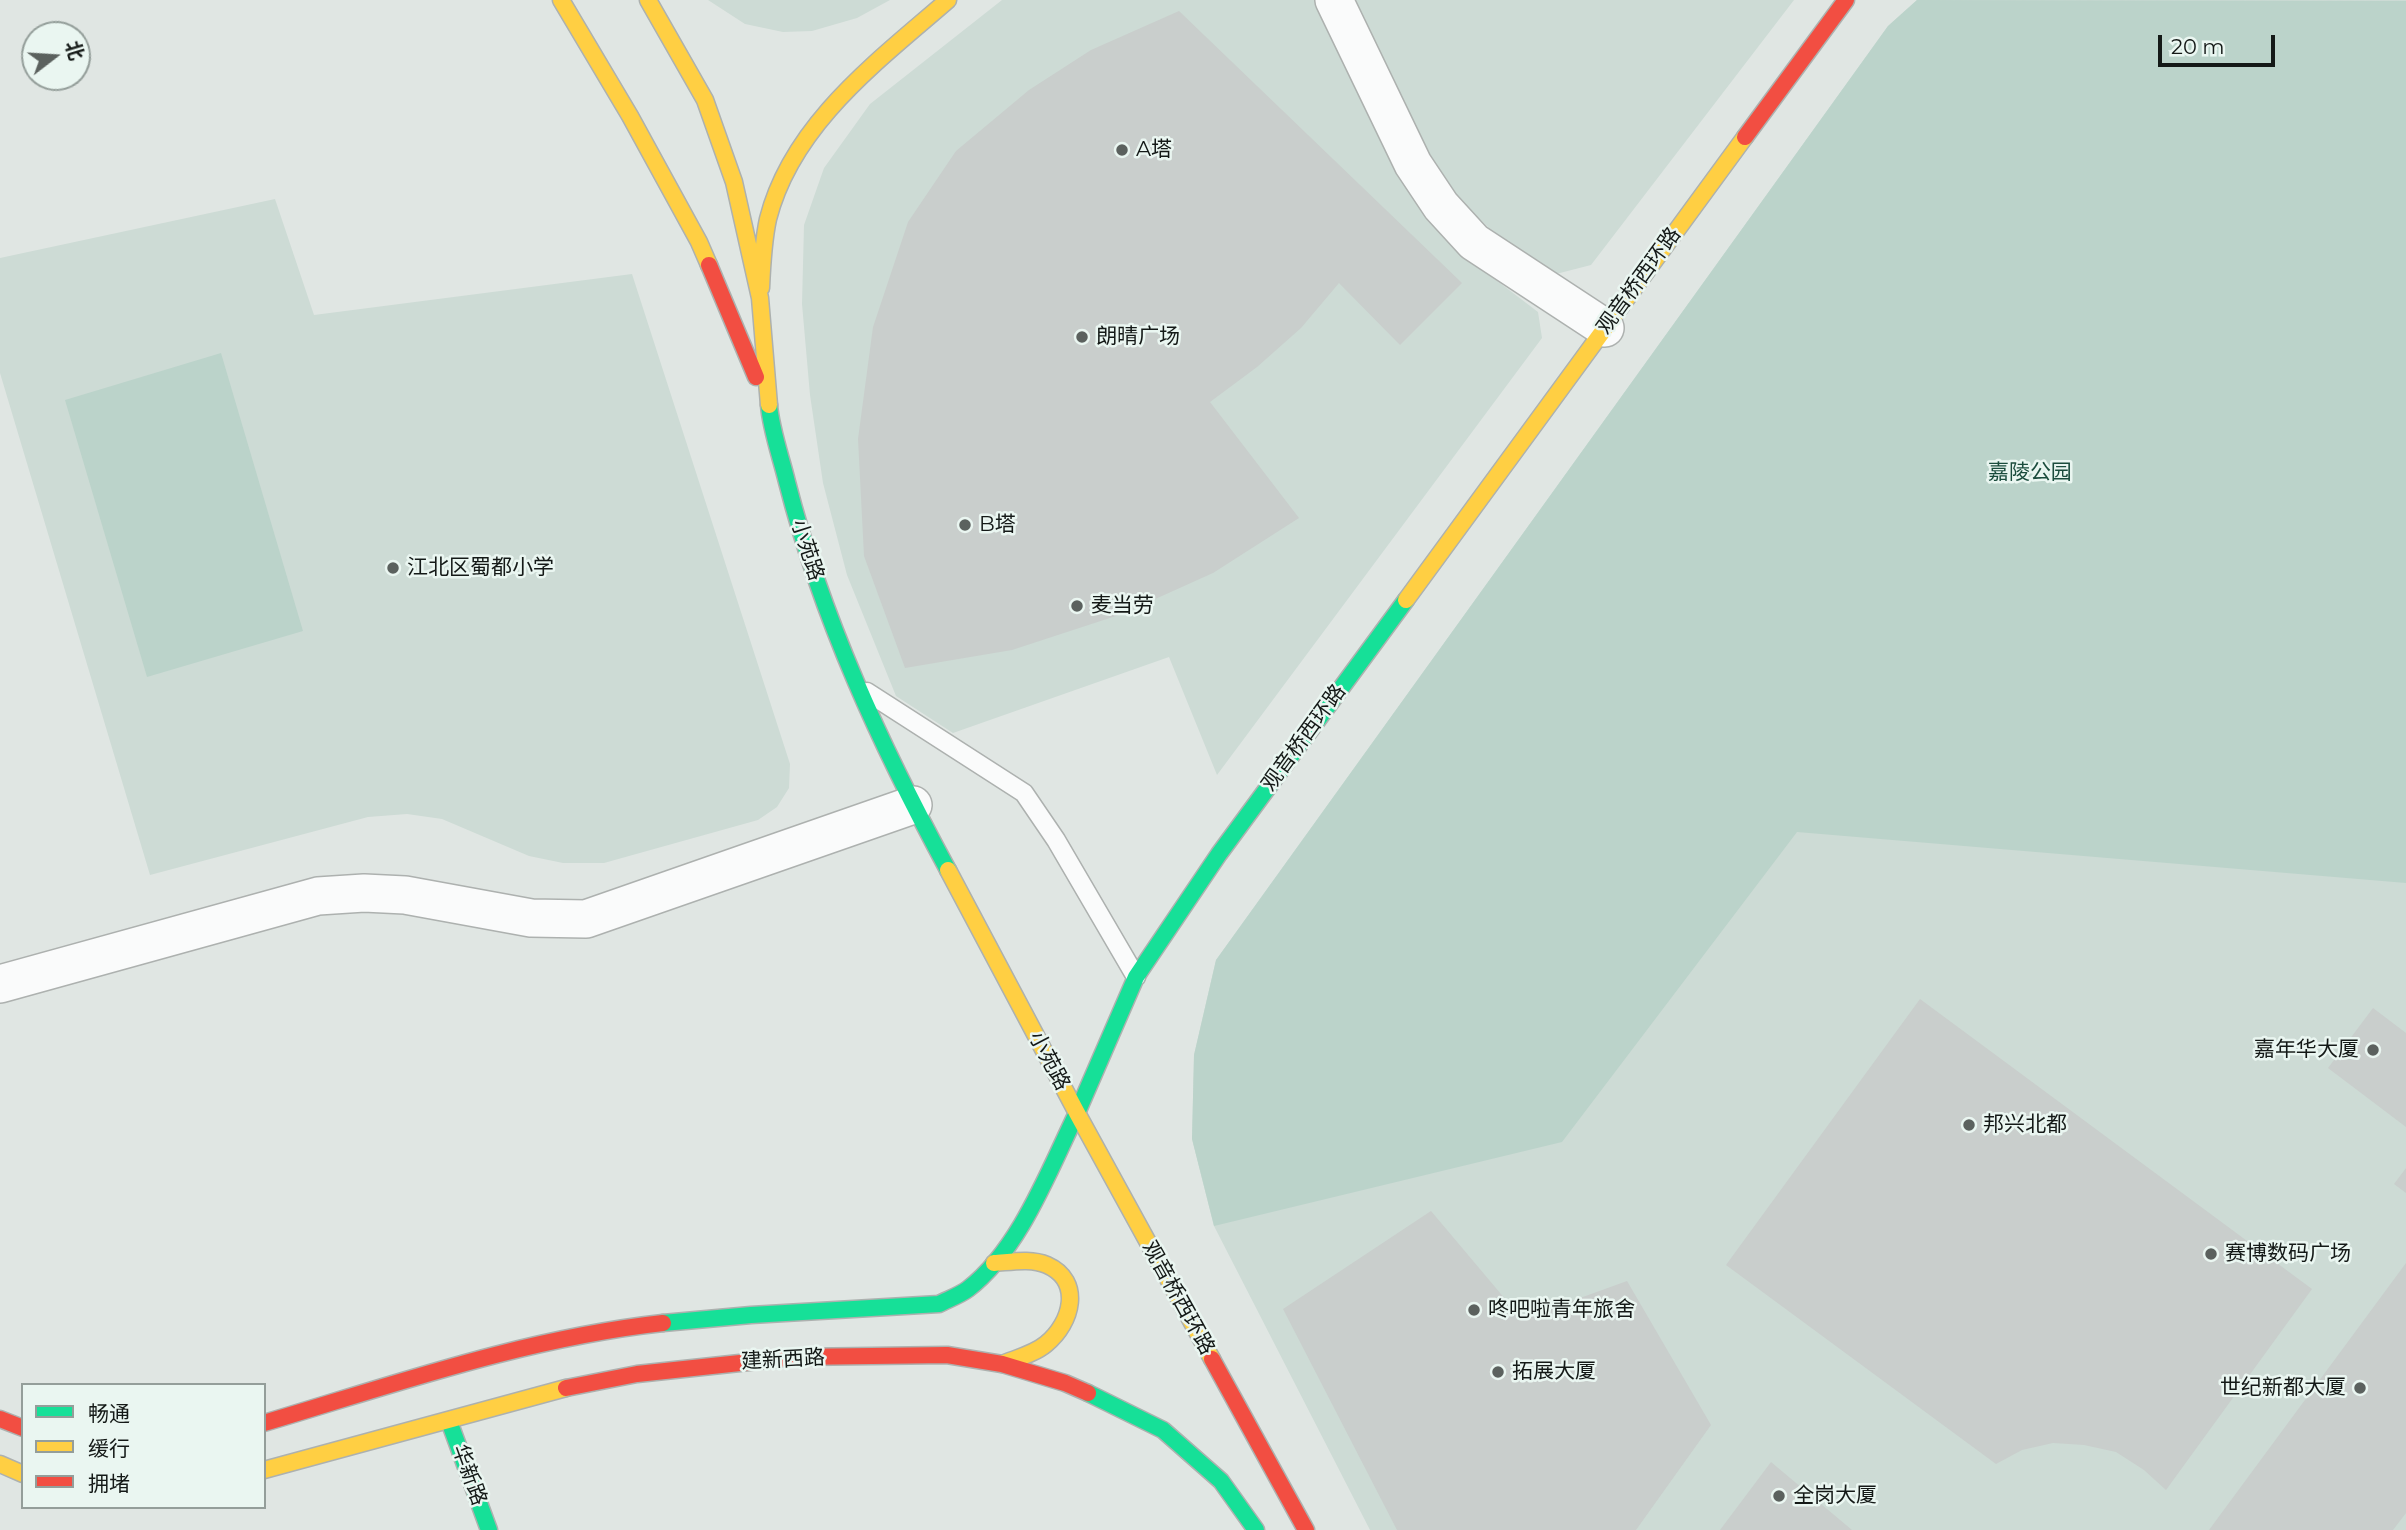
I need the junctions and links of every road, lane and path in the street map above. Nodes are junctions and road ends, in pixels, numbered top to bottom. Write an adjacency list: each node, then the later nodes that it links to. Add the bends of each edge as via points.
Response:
1 (561, 0): 8 (main road, via 699,242)
2 (648, 0): 6 (main road, via 709,112 734,182)
3 (948, 0): 6 (main road, 小苑路, via 837,98 805,137 785,171 770,211)
4 (1334, 0): 7 (street, via 1413,164 1441,206 1474,242)
5 (1846, 0): 7 (main road, 观音桥西环路)
6 (760, 298): 8 (main road, 小苑路)
7 (1605, 328): 11 (main road, 观音桥西环路, via 1219,854)
8 (769, 409): 9 (main road, 小苑路, via 801,537)
9 (855, 684): 10 (main road, 小苑路); 11 (lane, via 1024,793)
10 (913, 805): 12 (street, via 586,919 531,918 405,895 318,896); 13 (main road, 小苑路)
11 (1136, 977): 13 (main road, 观音桥西环路)
12 (0, 984)
13 (1077, 1113): 14 (main road, via 1014,1236); 25 (main road, 观音桥西环路)
14 (994, 1263): 15 (main road, via 1047,1264 1062,1273 1071,1293 1071,1309 1061,1330 1045,1345); 18 (main road, via 969,1289 939,1304 702,1320 568,1338 514,1349)
15 (1002, 1364): 17 (main road, 建新西路, via 947,1355 796,1357 712,1365 573,1386); 24 (main road, 建新西路, via 1065,1383 1163,1430 1221,1481)
16 (0, 1419): 19 (main road)
17 (449, 1421): 21 (main road, 建新西路); 23 (main road, 华新路)
18 (266, 1422)
19 (21, 1428)
20 (0, 1464): 22 (main road)
21 (266, 1469)
22 (21, 1473)
23 (489, 1530)
24 (1256, 1530)
25 (1306, 1530)

